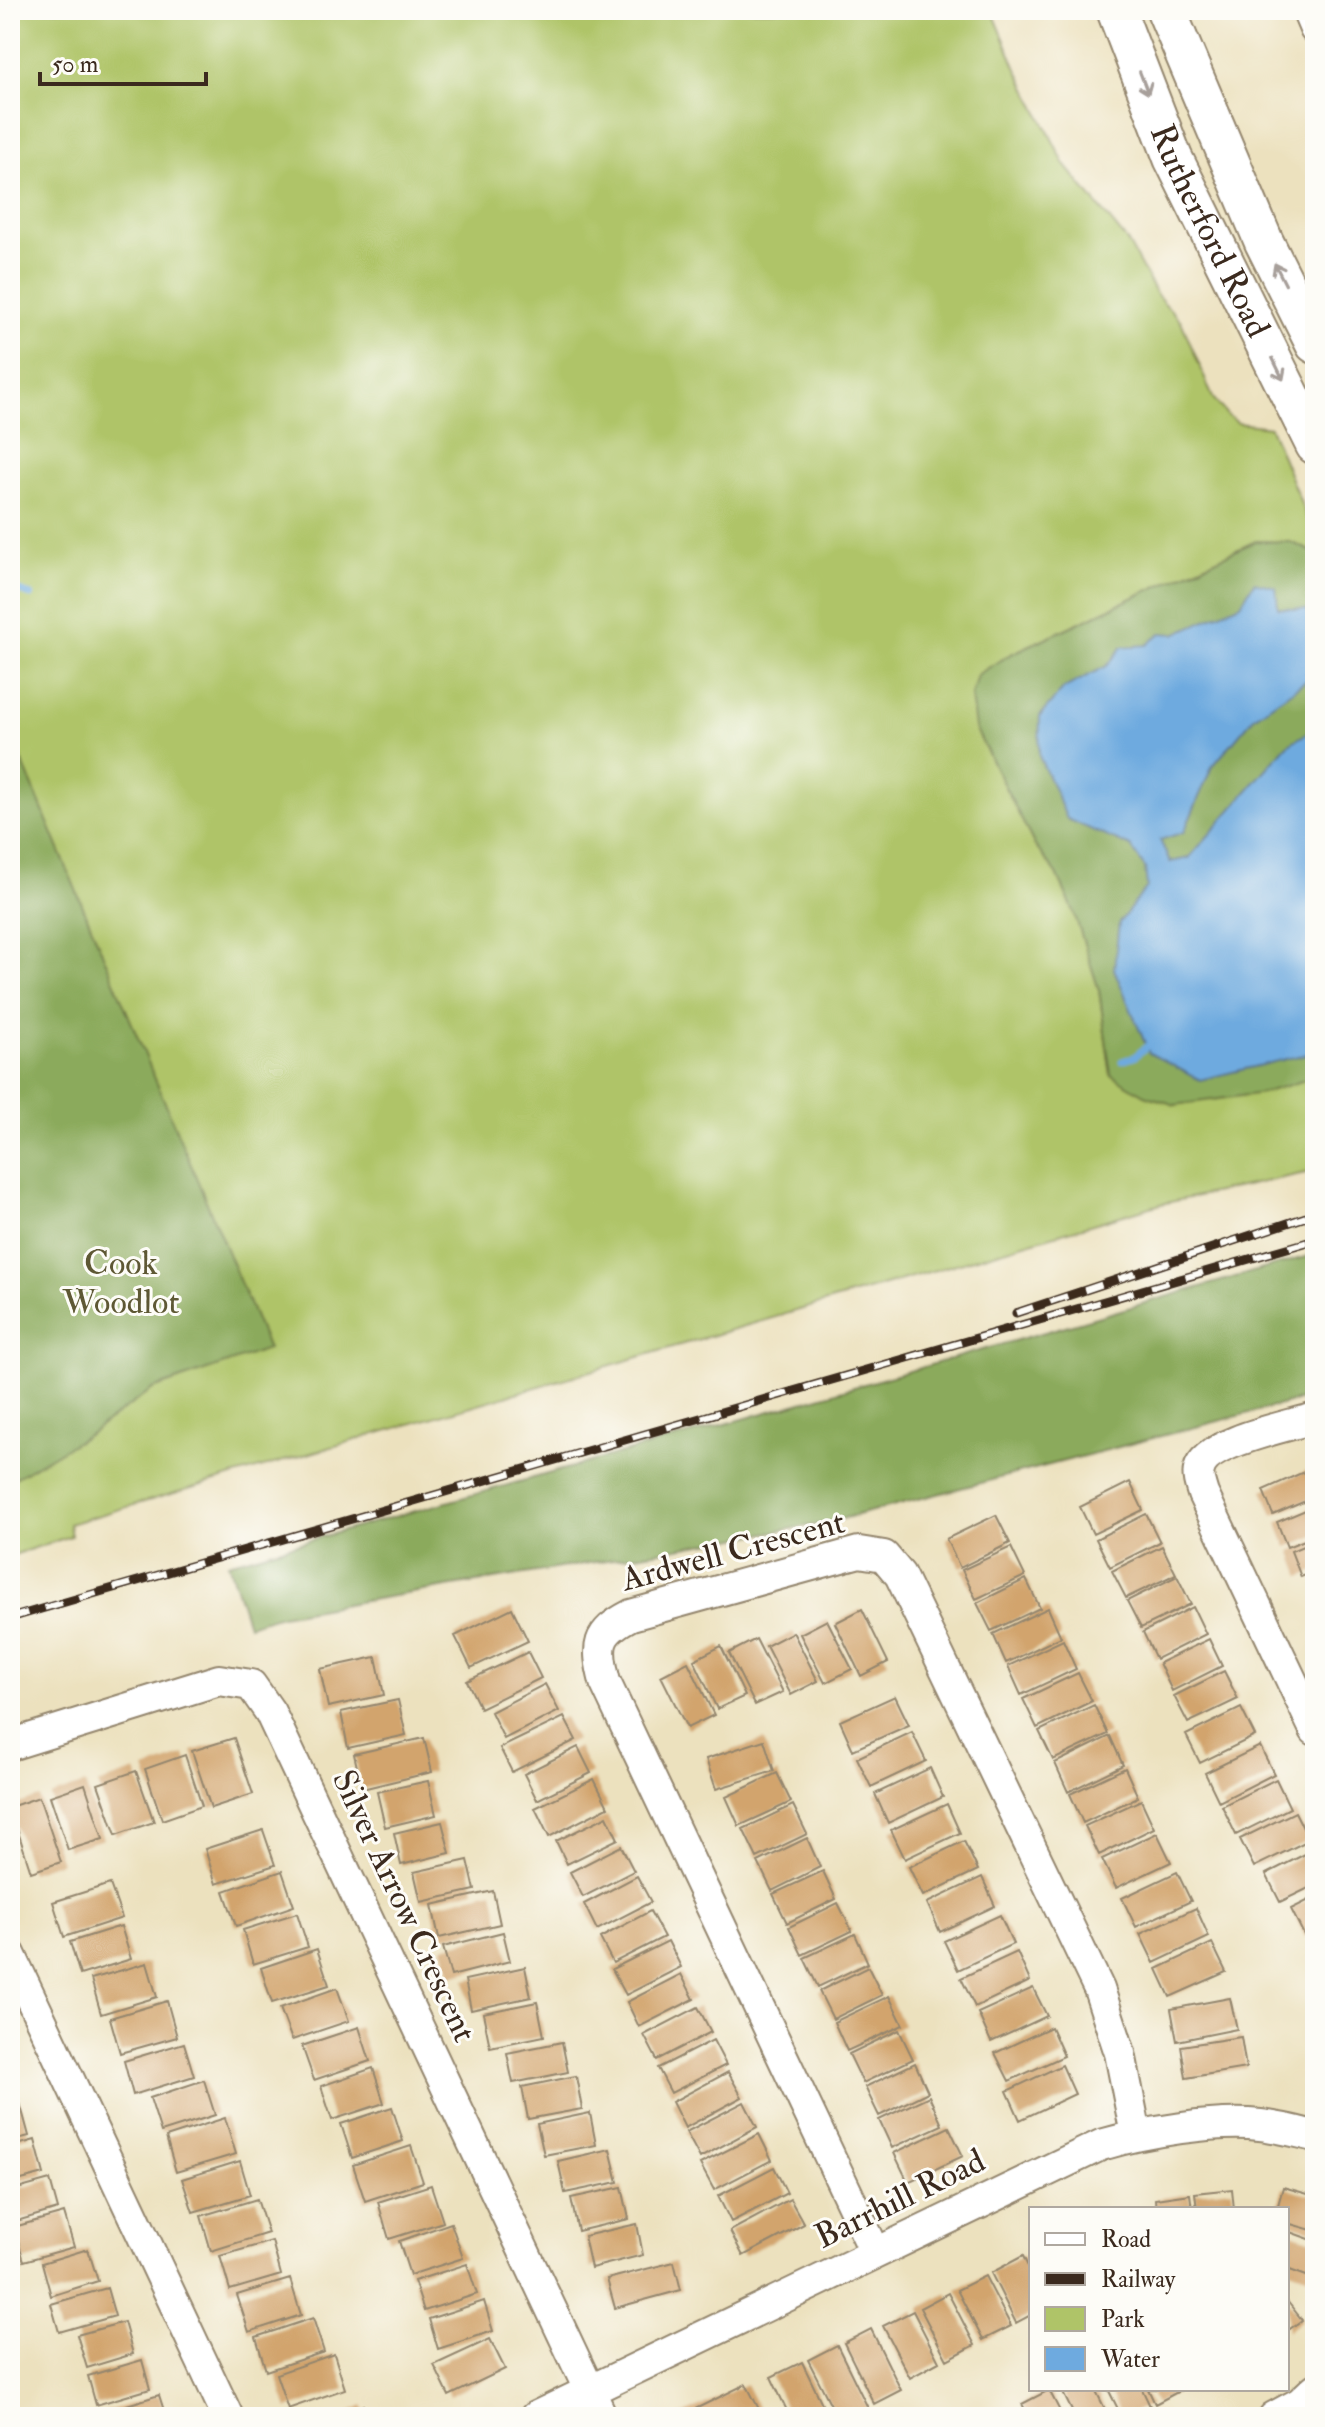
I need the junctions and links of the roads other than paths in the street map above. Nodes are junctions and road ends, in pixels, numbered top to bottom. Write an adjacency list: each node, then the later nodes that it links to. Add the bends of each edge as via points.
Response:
1 (1116, 10): 6 (main road, Rutherford Road, one-way to 6, via 1173,158)
2 (1166, 10): 5 (main road, Rutherford Road, one-way to 2, via 1264,242)
3 (1307, 10): 4 (street)
4 (1315, 29)
5 (1315, 344)
6 (1315, 445)
7 (1315, 1418): 8 (street, via 1223,1446 1205,1458 1198,1471 1203,1494)
8 (1315, 1730)
9 (10, 1745): 15 (street, Silver Arrow Crescent, via 219,1680 251,1685 277,1726)
10 (10, 1954): 16 (street)
11 (1136, 2135): 12 (street, Barrhill Road, via 1259,2124); 13 (street, Barrhill Road, via 1101,2145); 13 (street, Ardwell Crescent, via 1120,2053 1099,1989 900,1575 884,1556 859,1552 631,1615 609,1626 598,1651 605,1682)
12 (1315, 2136)
13 (875, 2252): 15 (street, Barrhill Road)
14 (1315, 2389): 18 (street)
15 (596, 2404): 17 (street, Barrhill Road)
16 (228, 2417)
17 (535, 2417)
18 (1274, 2417)

